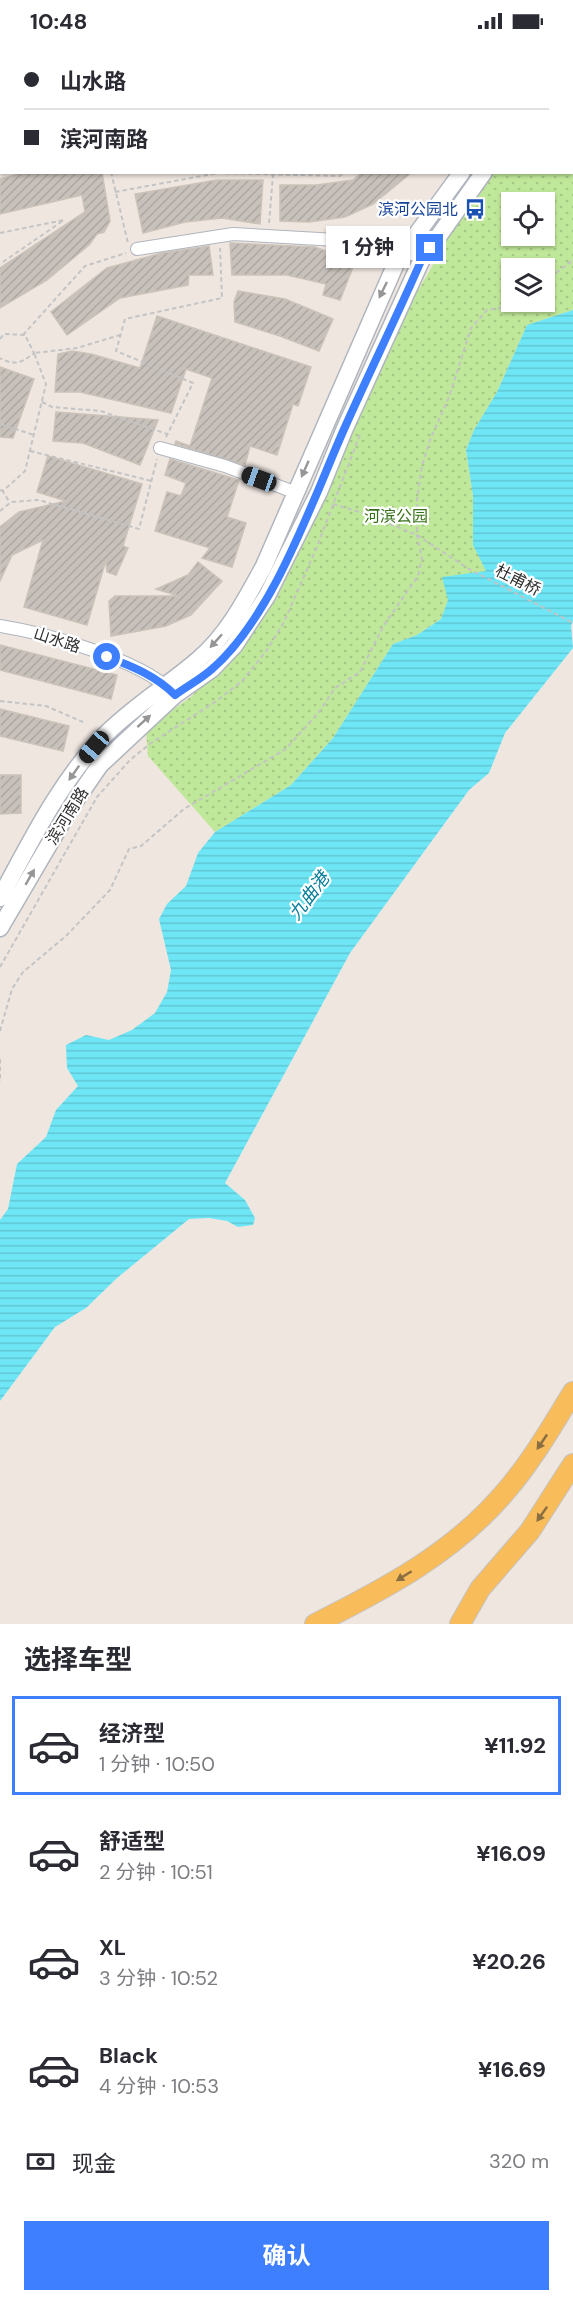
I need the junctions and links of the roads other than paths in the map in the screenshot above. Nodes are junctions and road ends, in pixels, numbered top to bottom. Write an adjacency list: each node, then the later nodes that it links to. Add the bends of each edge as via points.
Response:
1 (460, 174): 4 (street)
2 (483, 174): 5 (street, 滨河南路)
3 (137, 249): 4 (street, via 233,234 390,243)
4 (403, 250): 5 (street); 7 (street, one-way to 7)
5 (421, 261): 9 (street, 滨河南路, via 277,578 234,646 212,669)
6 (160, 448): 7 (street, via 225,466)
7 (294, 492): 9 (street, one-way to 9, via 264,566 240,608 221,636)
8 (0, 626): 9 (street, 山水路, via 34,631 126,663)
9 (170, 690): 10 (street, one-way to 10, via 111,729 77,768); 11 (street, 滨河南路, one-way to 9, via 70,807 100,765)
10 (0, 898)
11 (0, 928)
12 (573, 1392): 14 (main road, one-way to 14, via 520,1474 490,1509 440,1554 375,1594)
13 (573, 1464): 15 (main road, one-way to 15, via 530,1532 480,1589)
14 (315, 1624)
15 (460, 1624)

